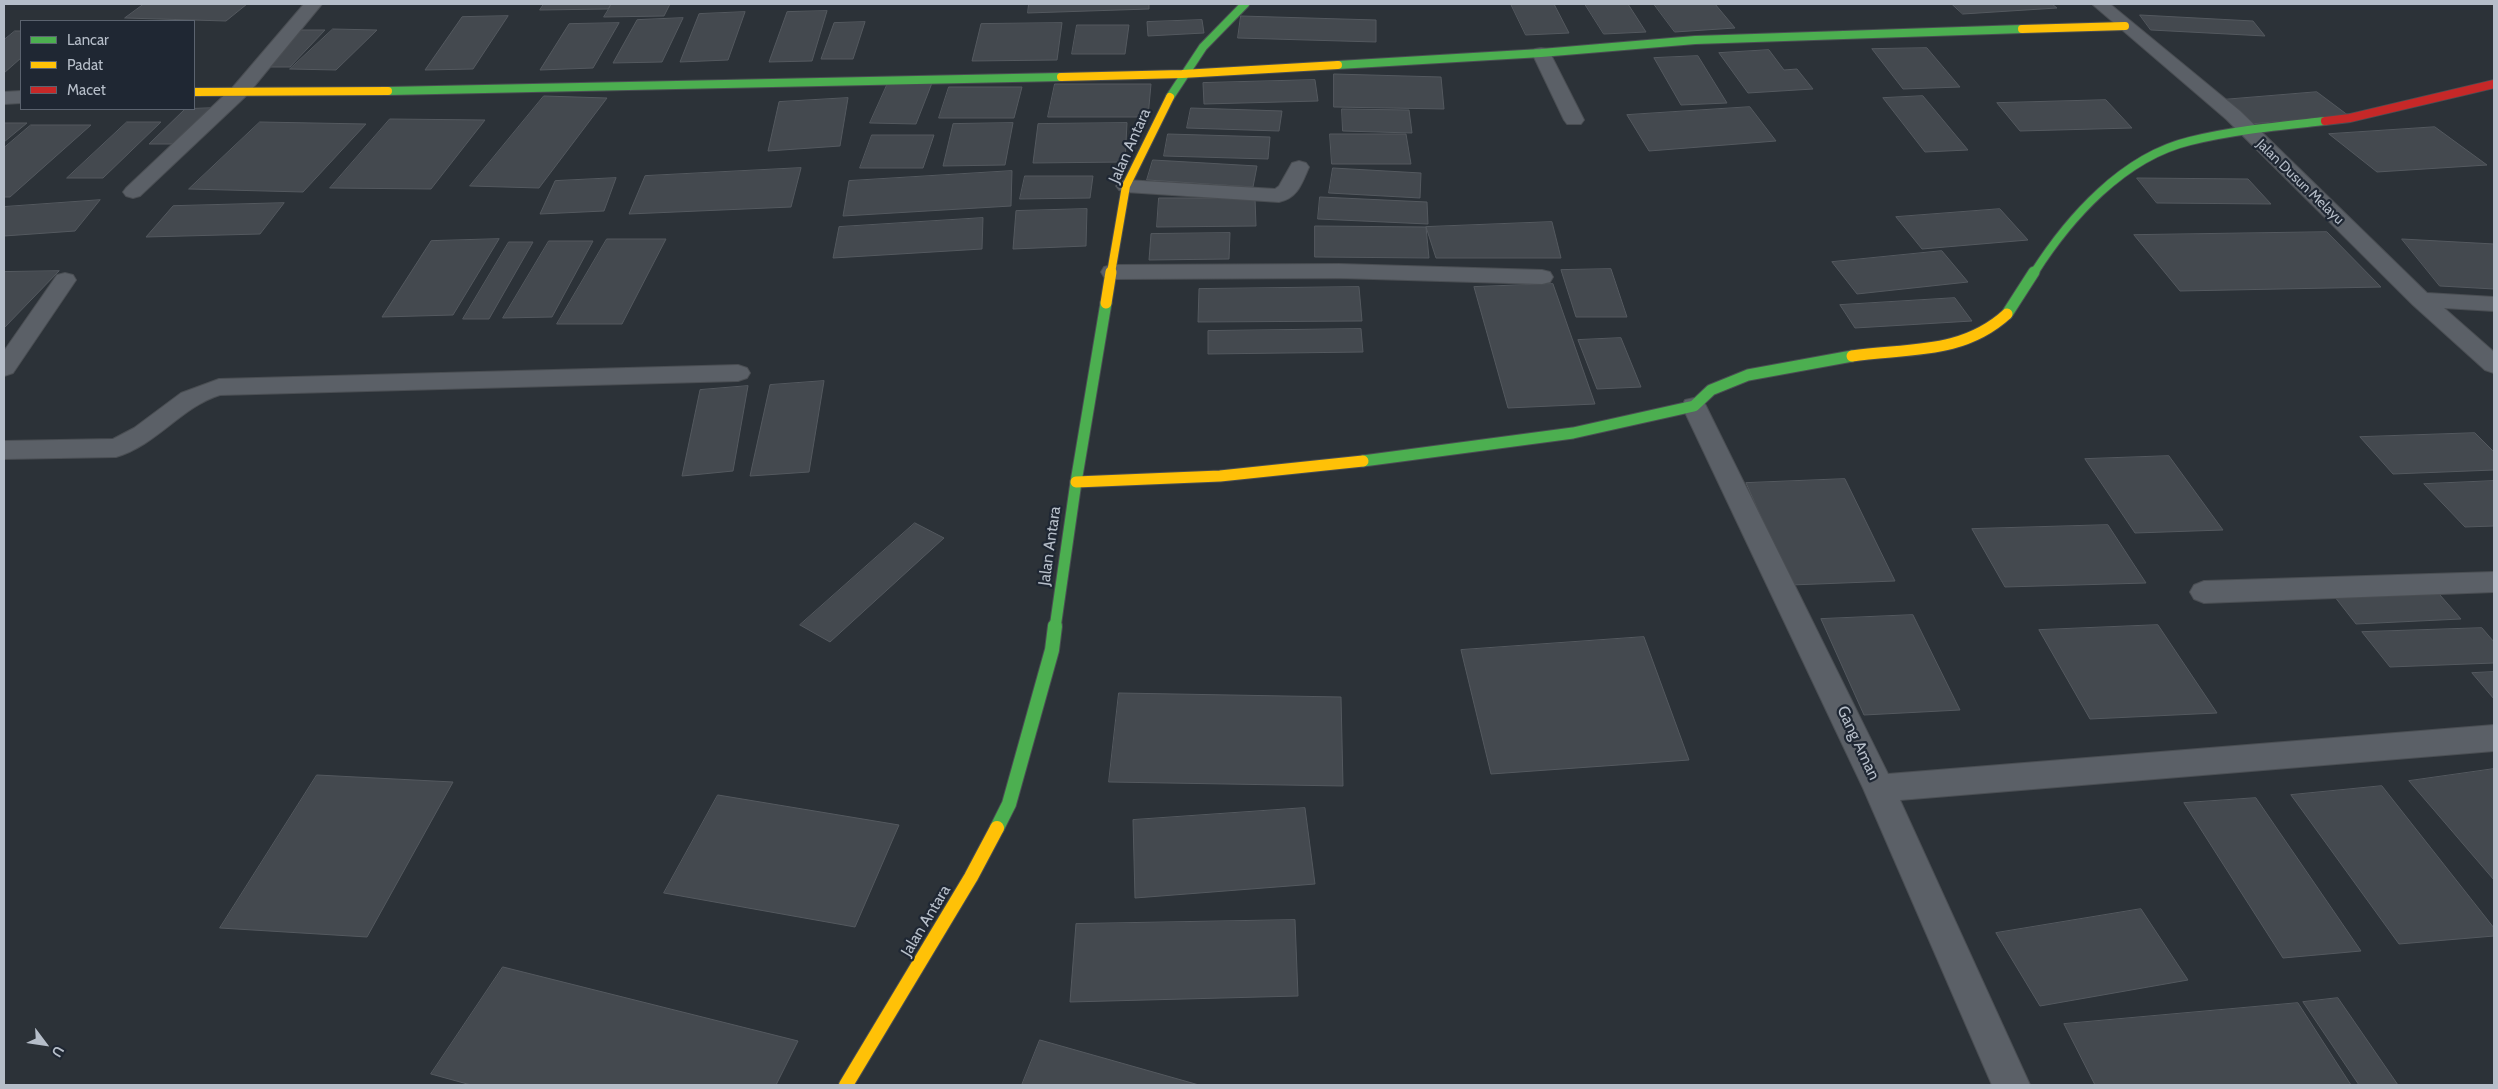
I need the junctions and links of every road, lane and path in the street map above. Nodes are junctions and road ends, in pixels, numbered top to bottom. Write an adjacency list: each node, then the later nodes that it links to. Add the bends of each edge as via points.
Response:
1 (313, 4): 8 (street)
2 (1245, 4): 6 (street, Jalan Antara, via 1210,37)
3 (2100, 4): 4 (street, Jalan Dusun Melayu)
4 (2125, 26): 5 (street, via 1695,40); 13 (street, Jalan Dusun Melayu, via 2233,115)
5 (1541, 53): 6 (street); 12 (street)
6 (1182, 74): 8 (street, via 384,91); 15 (street, Jalan Antara)
7 (2494, 84): 13 (street)
8 (240, 91): 9 (street); 16 (street)
9 (195, 92)
10 (20, 97): 11 (street)
11 (4, 98)
12 (1574, 120)
13 (2255, 139): 20 (street, Jalan Dusun Melayu); 25 (street, via 2188,141 2146,158 2109,185 2055,240 2011,309 1992,329 1945,346 1872,352 1748,375 1711,390)
14 (1299, 167): 15 (street, via 1288,190 1279,196)
15 (1126, 186): 17 (street, Jalan Antara)
16 (133, 192)
17 (1112, 272): 18 (street, via 1339,271); 27 (street, Jalan Antara)
18 (1542, 277)
19 (65, 280): 23 (street)
20 (2421, 300): 21 (street); 22 (street, Jalan Dusun Melayu)
21 (2494, 304)
22 (2494, 365)
23 (4, 368)
24 (738, 373): 26 (street, via 220,387 191,397 126,446)
25 (1694, 406): 27 (street, via 1573,433 1275,472 1149,482); 31 (street, Gang Aman)
26 (4, 450)
27 (1076, 482): 32 (street, Jalan Antara, via 1052,650 1009,804 971,877)
28 (2494, 582): 29 (street)
29 (2204, 592)
30 (2494, 738): 31 (street)
31 (1879, 788): 33 (street, Gang Aman)
32 (846, 1085)
33 (2011, 1085)

